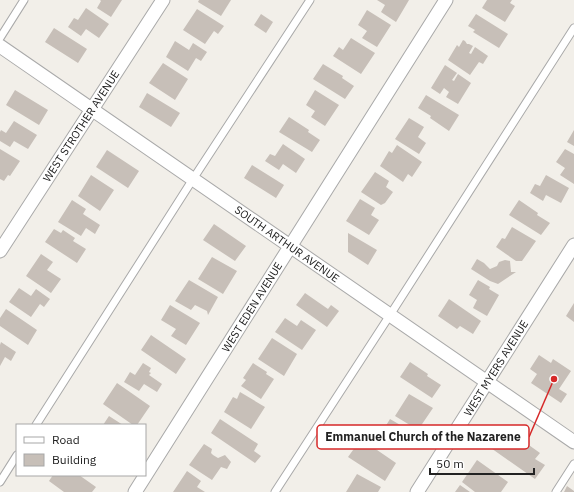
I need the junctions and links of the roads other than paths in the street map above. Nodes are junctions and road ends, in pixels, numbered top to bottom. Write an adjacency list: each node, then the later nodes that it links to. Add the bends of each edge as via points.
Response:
1 (24, 0): 6 (lane)
2 (163, 0): 8 (street, WEST STROTHER AVENUE)
3 (310, 0): 9 (lane)
4 (446, 0): 11 (street, WEST EDEN AVENUE)
5 (574, 28): 13 (lane)
6 (0, 38)
7 (0, 46): 8 (street, SOUTH ARTHUR AVENUE)
8 (92, 109): 9 (street, SOUTH ARTHUR AVENUE); 12 (street, WEST STROTHER AVENUE)
9 (193, 179): 11 (street, SOUTH ARTHUR AVENUE); 15 (lane)
10 (574, 245): 14 (street, WEST MYERS AVENUE)
11 (290, 246): 13 (street, SOUTH ARTHUR AVENUE); 19 (street, WEST EDEN AVENUE)
12 (0, 252)
13 (390, 315): 14 (street, SOUTH ARTHUR AVENUE); 23 (lane)
14 (487, 382): 16 (street, SOUTH ARTHUR AVENUE); 24 (street, WEST MYERS AVENUE)
15 (37, 424)
16 (574, 442)
17 (16, 457): 21 (lane)
18 (574, 464): 25 (lane)
19 (146, 475)
20 (145, 476): 22 (street, WEST EDEN AVENUE)
21 (0, 482)
22 (135, 492)
23 (276, 492)
24 (417, 492)
25 (556, 492)

